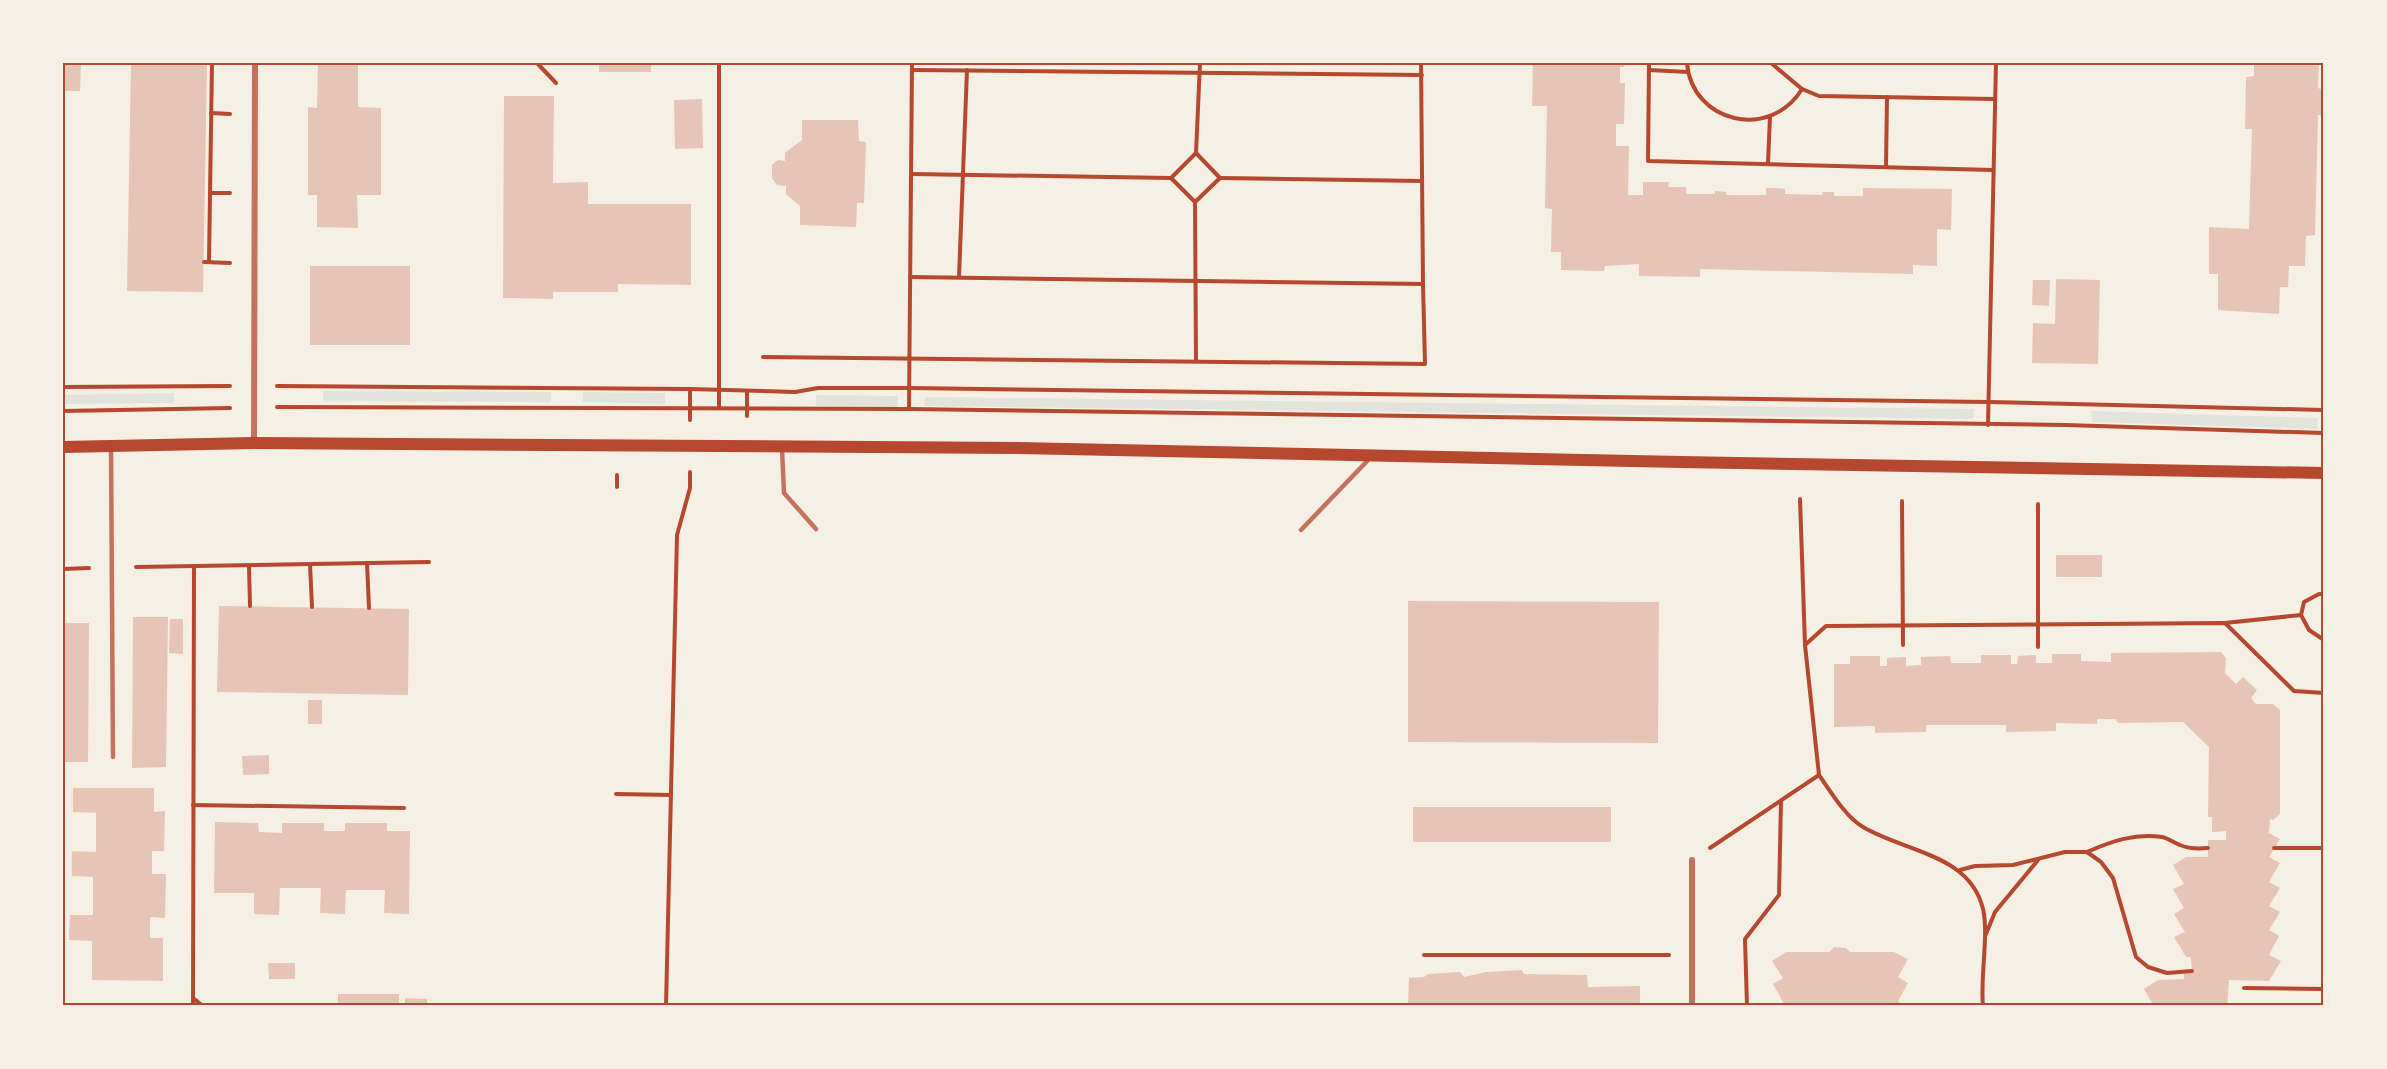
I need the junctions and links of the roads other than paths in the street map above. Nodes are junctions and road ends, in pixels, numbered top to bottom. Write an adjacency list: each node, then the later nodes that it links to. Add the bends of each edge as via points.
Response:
1 (255, 63): 2 (street)
2 (255, 443): 3 (main road); 4 (main road)
3 (111, 446): 5 (main road); 10 (lane)
4 (782, 446): 6 (main road); 8 (lane, via 784,493)
5 (63, 447)
6 (1373, 455): 7 (main road); 9 (lane)
7 (2324, 473)
8 (816, 529)
9 (1301, 530)
10 (112, 757)
11 (1692, 860): 12 (street)
12 (1692, 1006)

